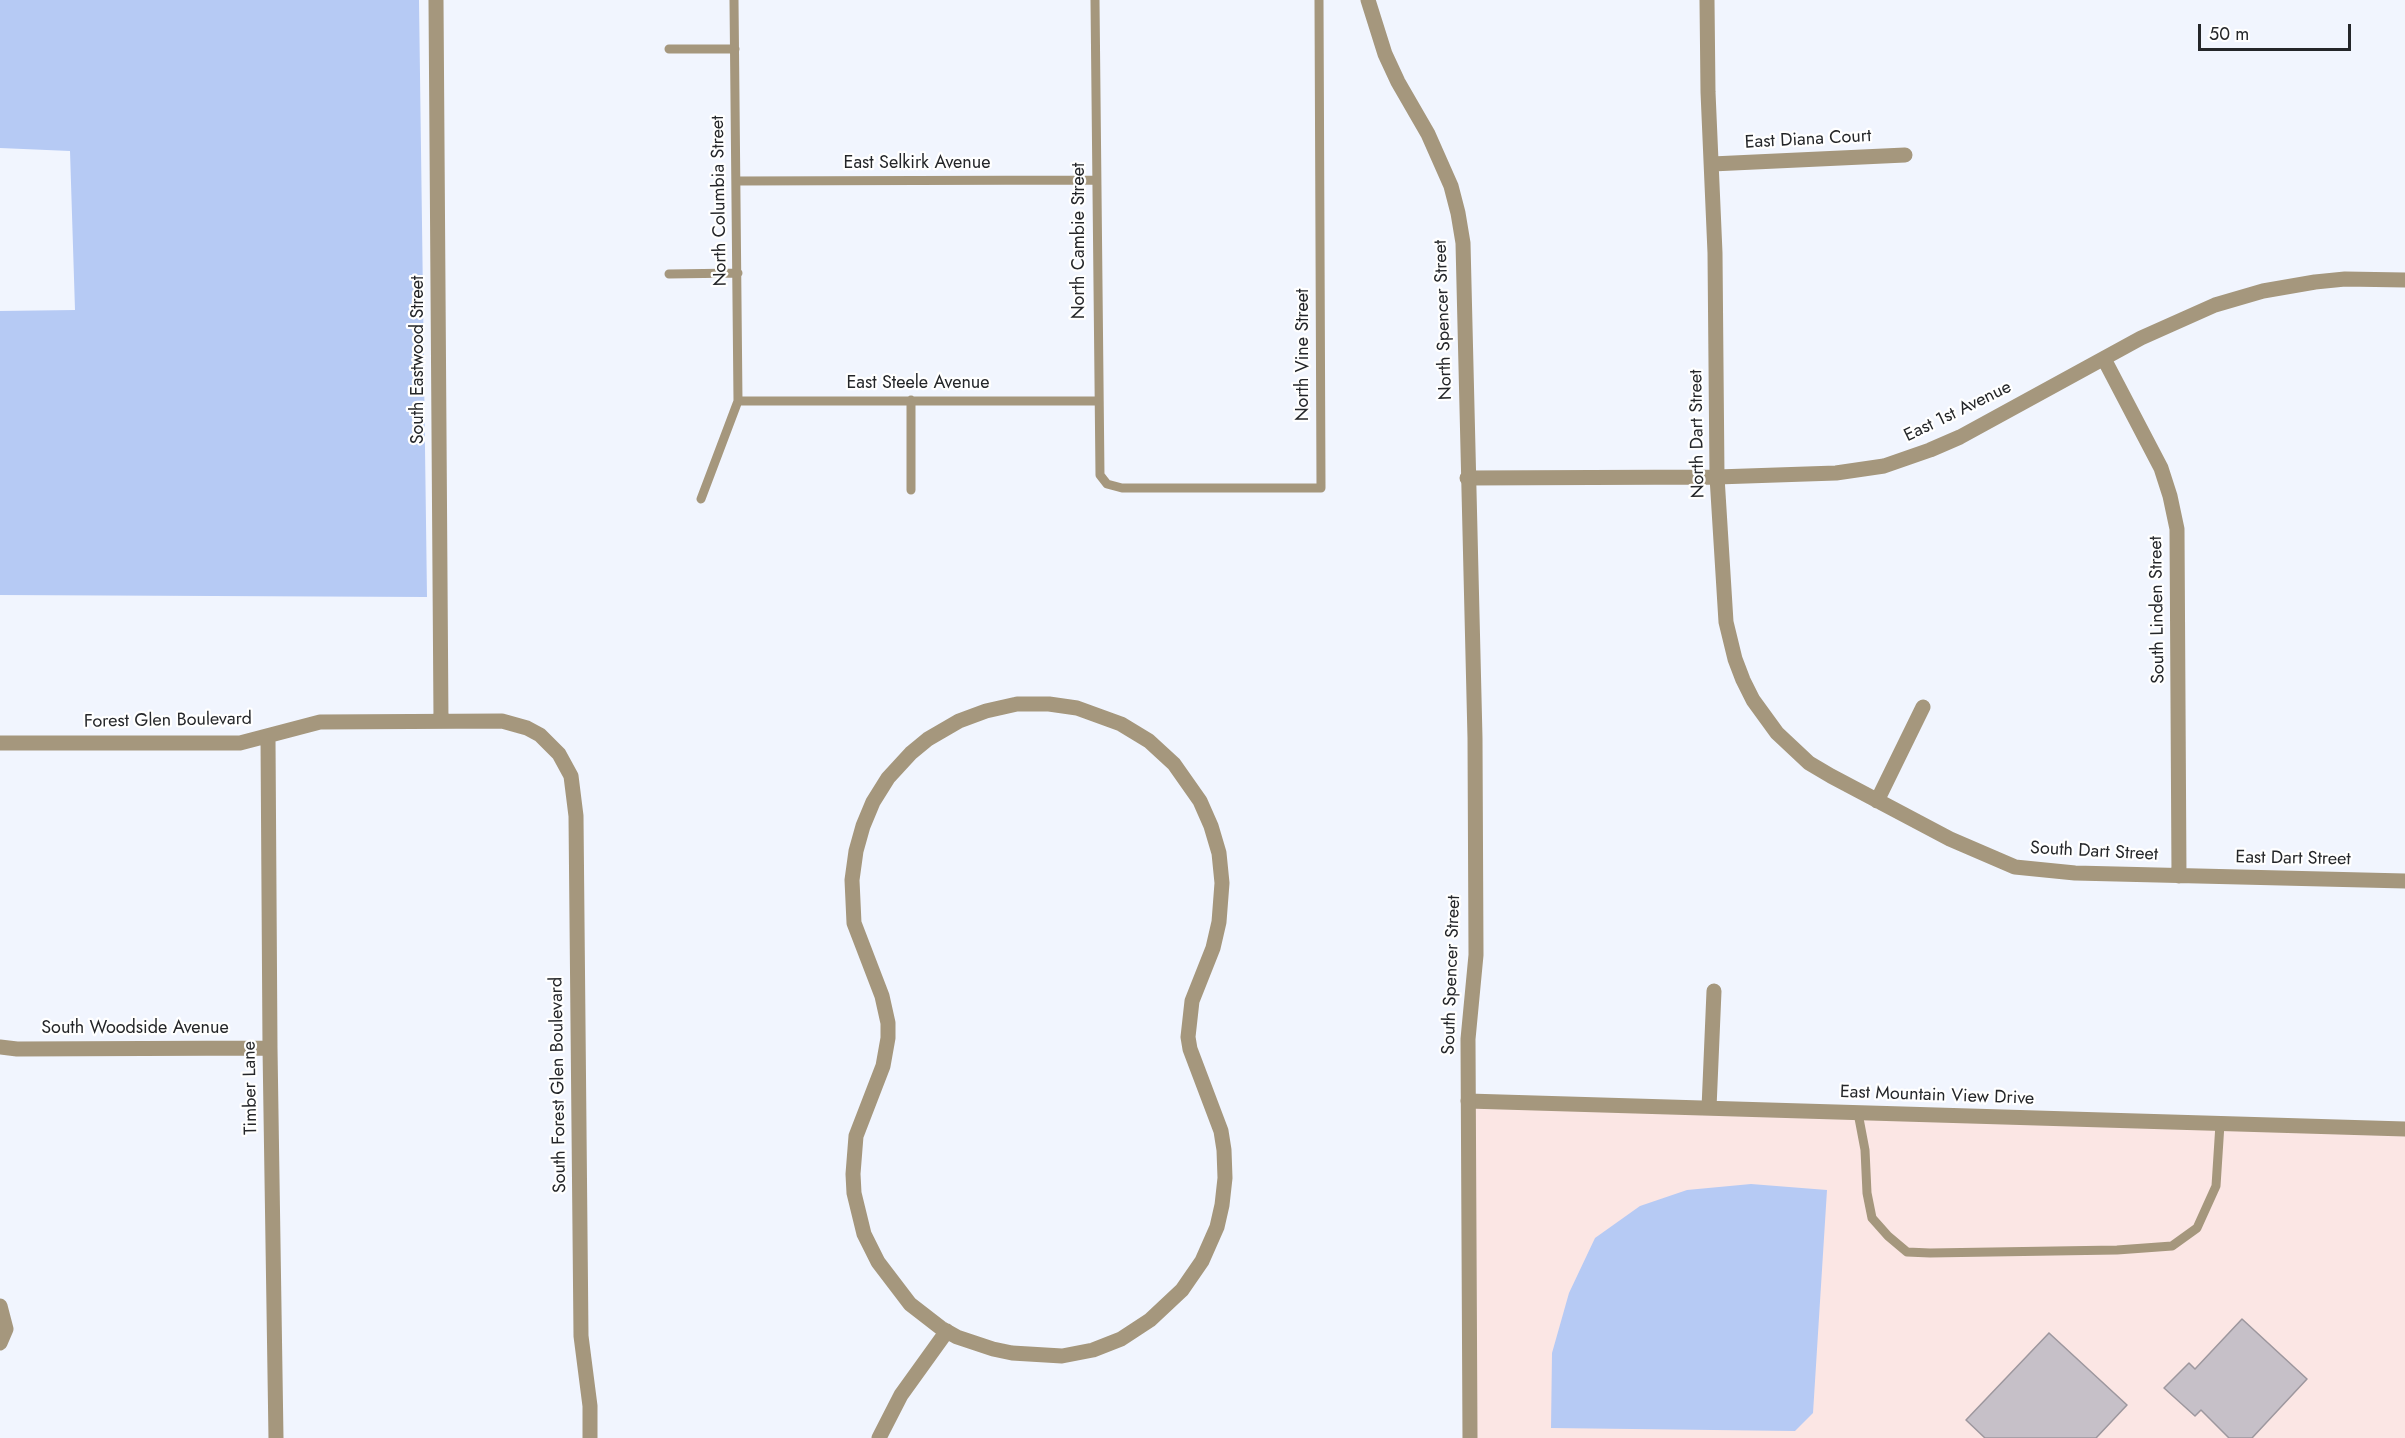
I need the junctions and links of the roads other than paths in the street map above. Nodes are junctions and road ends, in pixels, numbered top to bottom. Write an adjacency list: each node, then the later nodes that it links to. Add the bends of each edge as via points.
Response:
1 (436, 0): 26 (street, South Eastwood Street)
2 (734, 0): 8 (lane, North Columbia Street)
3 (1095, 0): 12 (lane, North Cambie Street)
4 (1319, 0): 22 (lane, North Vine Street, via 1321,488 1122,488)
5 (1368, 0): 21 (street, North Spencer Street, via 1385,54 1439,157 1458,213 1465,276)
6 (1707, 0): 10 (street, North Dart Street)
7 (669, 49): 8 (lane)
8 (735, 49): 11 (lane, North Columbia Street)
9 (1905, 155): 10 (street, East Diana Court)
10 (1712, 164): 20 (street, North Dart Street)
11 (737, 180): 12 (lane, East Selkirk Avenue); 13 (lane, North Columbia Street)
12 (1096, 180): 19 (lane, North Cambie Street)
13 (738, 273): 14 (lane); 18 (lane, North Columbia Street)
14 (669, 274)
15 (2405, 280): 16 (street, East 1st Avenue, via 2345,279 2263,291 2177,321)
16 (2104, 359): 20 (street, East 1st Avenue, via 1960,437 1884,466 1836,473); 31 (street, South Linden Street, via 2161,468 2177,529)
17 (911, 400): 18 (lane, East Steele Avenue); 19 (lane, East Steele Avenue); 23 (lane)
18 (738, 401): 24 (lane)
19 (1098, 401): 22 (lane, North Cambie Street, via 1098,471)
20 (1717, 477): 21 (street, East 1st Avenue); 30 (street, North Dart Street, via 1726,622 1743,680 1765,718 1792,750 1831,777)
21 (1467, 478): 36 (street, South Spencer Street, via 1476,932)
22 (1102, 480)
23 (911, 490)
24 (701, 499)
25 (1923, 707): 30 (street)
26 (441, 720): 27 (street, Forest Glen Boulevard, via 320,722); 28 (street, Forest Glen Boulevard, via 502,721 527,728)
27 (268, 738): 29 (street, Forest Glen Boulevard, via 240,743); 35 (street, Timber Lane)
28 (546, 740): 45 (street, South Forest Glen Boulevard, via 571,776 576,816 581,1336)
29 (0, 743)
30 (1877, 801): 31 (street, South Dart Street, via 2015,867)
31 (2180, 876): 32 (street, East Dart Street)
32 (2405, 881)
33 (1714, 991): 37 (street)
34 (0, 1047): 35 (street, South Woodside Avenue)
35 (270, 1048): 44 (street, Timber Lane)
36 (1468, 1101): 37 (street, East Mountain View Drive); 47 (street, South Spencer Street)
37 (1710, 1108): 38 (street, East Mountain View Drive)
38 (1858, 1113): 39 (street, East Mountain View Drive); 39 (lane, via 1872,1218 1907,1252 1930,1253 2172,1246 2198,1227 2216,1186)
39 (2220, 1124): 40 (street, East Mountain View Drive)
40 (2405, 1129)
41 (0, 1306): 43 (street, via 6,1329)
42 (947, 1331): 42 (street, via 1012,1353 1062,1356 1121,1339 1150,1320 1182,1290 1202,1261 1222,1205 1225,1178 1221,1131 1188,1036 1192,1001 1213,948 1221,909 1219,853 1211,826 1186,777 1149,741 1121,724 1077,708 1017,704 959,721 928,739 888,778 870,810 856,851 854,923 882,996 888,1023 883,1066 856,1136 853,1174 858,1216 878,1262 899,1291); 46 (street, via 901,1395)
43 (0, 1343)
44 (276, 1438)
45 (590, 1438)
46 (879, 1438)
47 (1470, 1438)

